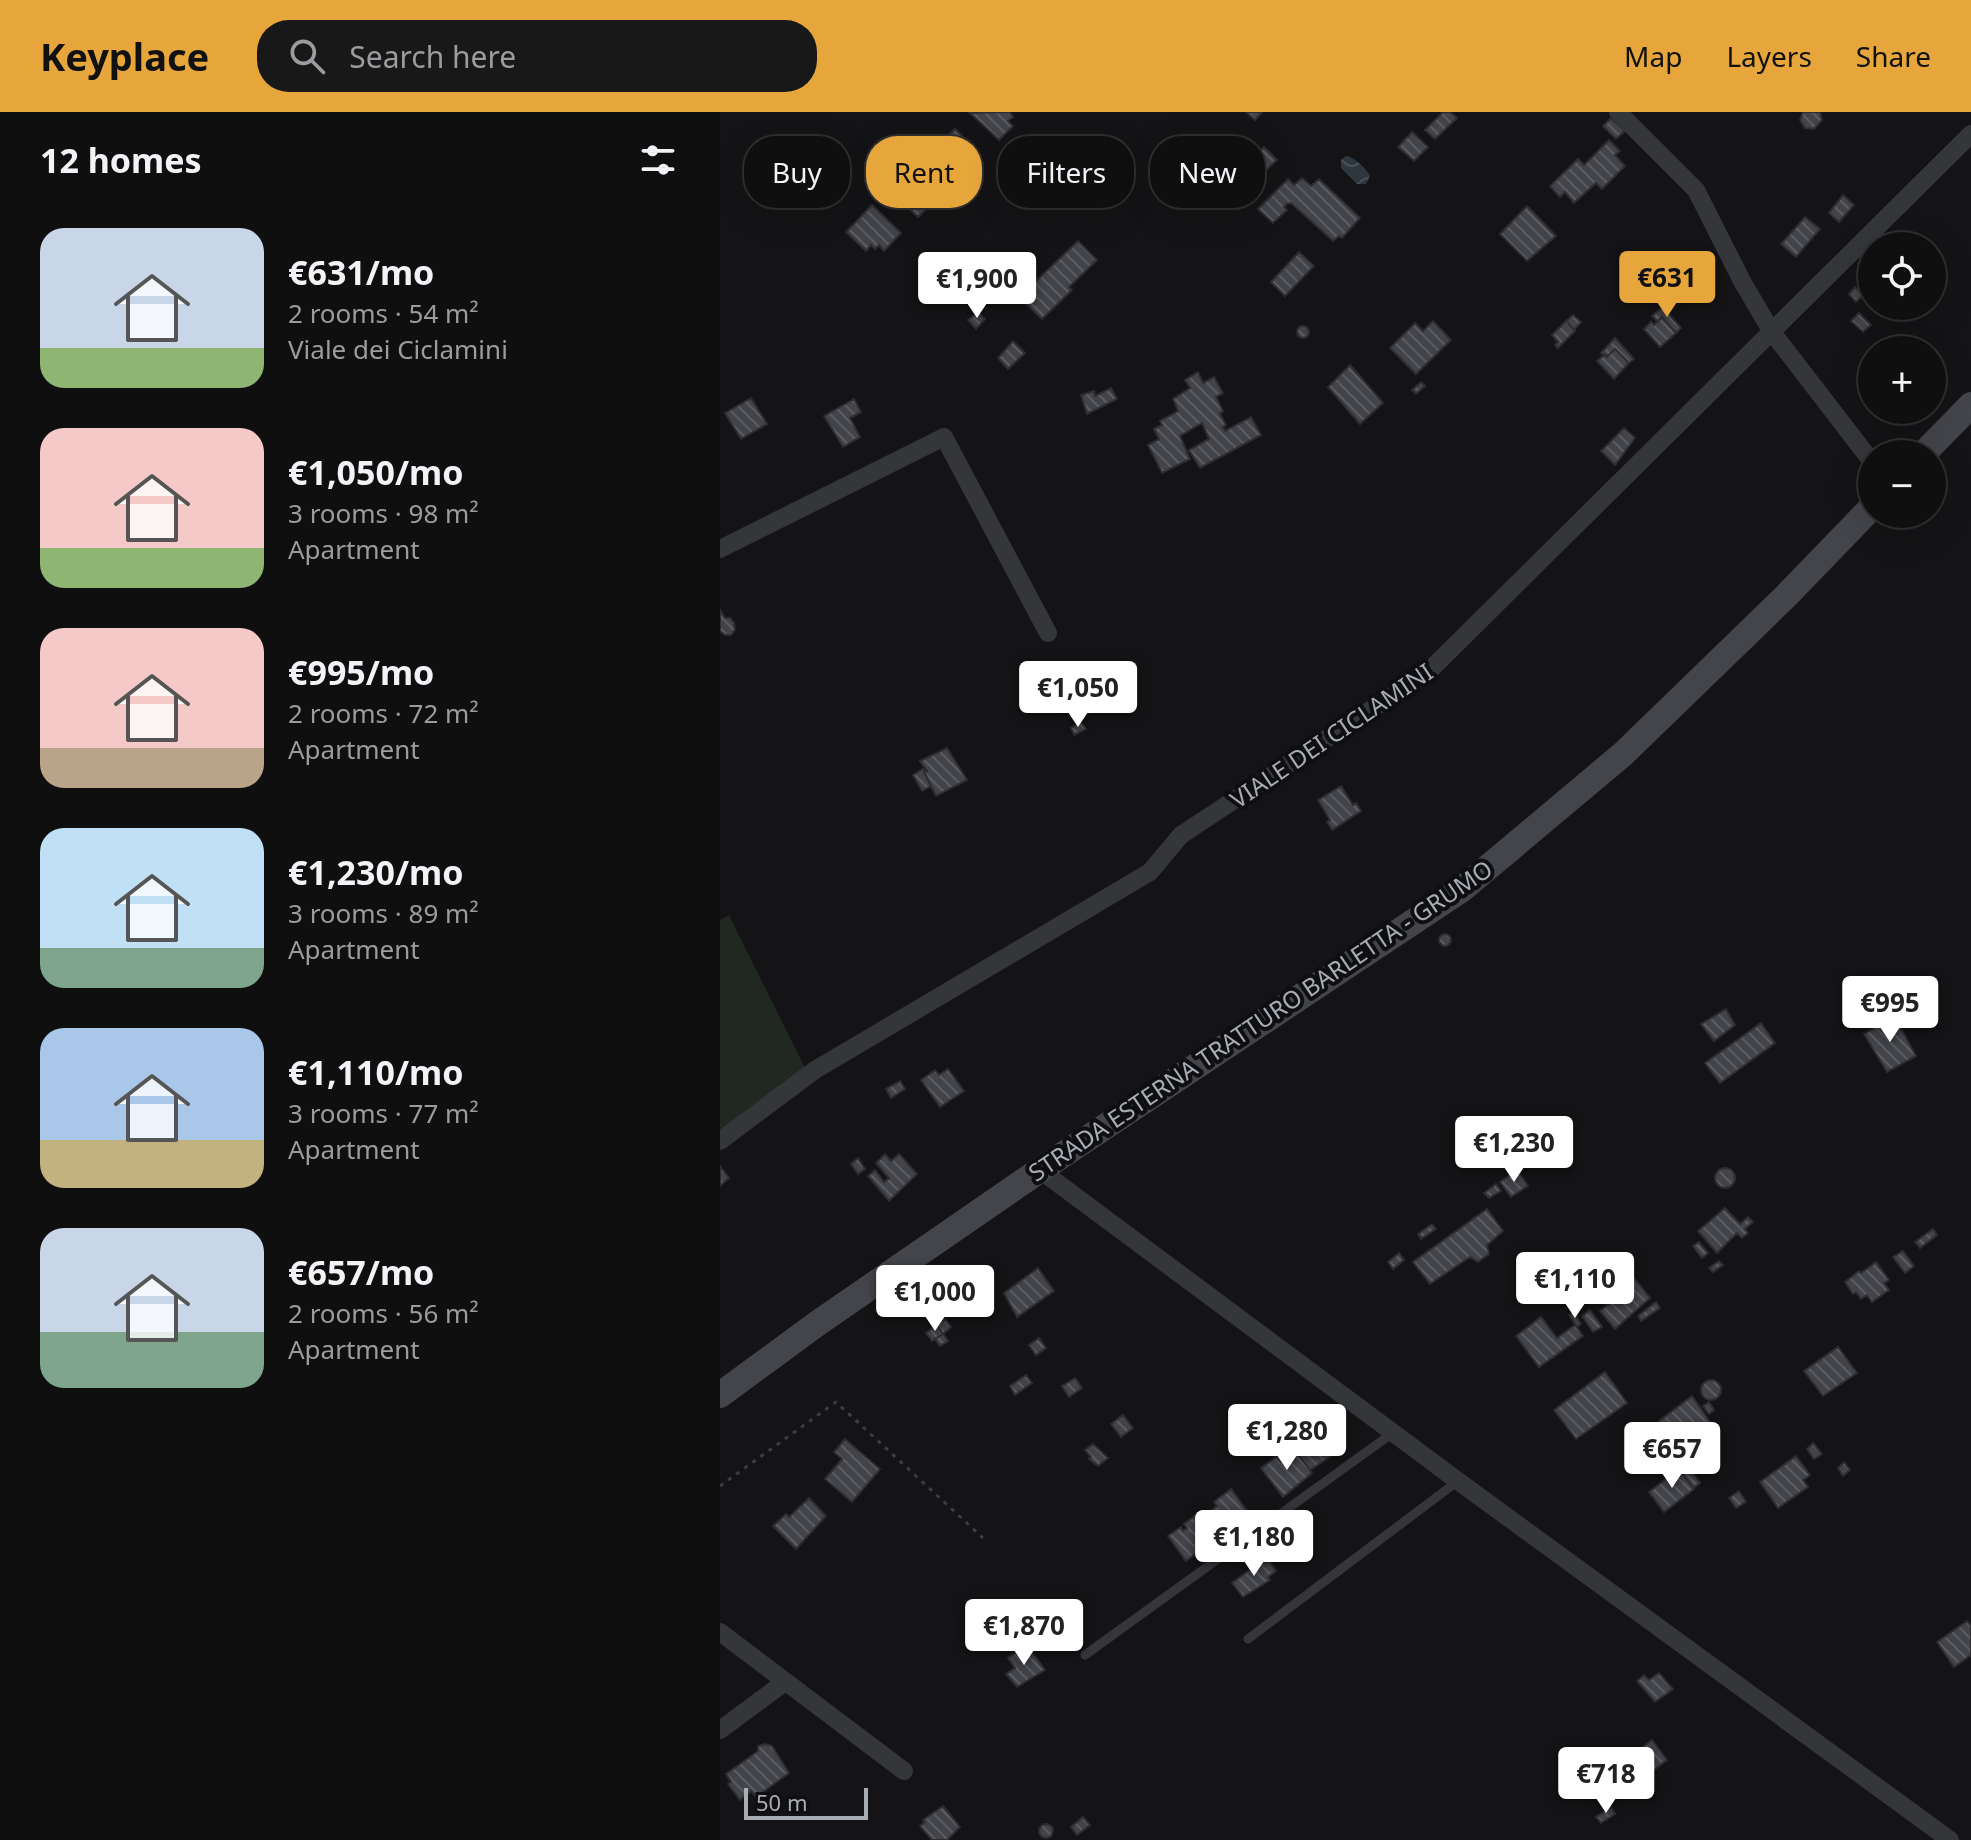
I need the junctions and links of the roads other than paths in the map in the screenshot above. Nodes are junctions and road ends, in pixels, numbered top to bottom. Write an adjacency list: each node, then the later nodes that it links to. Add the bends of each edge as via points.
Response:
1 (1618, 112): 3 (street, via 1696,190)
2 (1971, 134): 3 (street, VIALE DEI CICLAMINI)
3 (1772, 332): 6 (street); 10 (street, VIALE DEI CICLAMINI, via 1428,672 1181,835 1150,872 815,1070)
4 (1971, 405): 5 (street)
5 (1937, 440)
6 (1858, 444)
7 (1858, 521): 11 (street, STRADA ESTERNA TRATTURO BARLETTA - GRUMO, via 1623,754 1461,890)
8 (720, 549): 9 (street, via 944,437)
9 (1048, 633)
10 (720, 1141)
11 (1040, 1170): 12 (street, STRADA ESTERNA TRATTURO BARLETTA - GRUMO); 13 (street)
12 (720, 1395)
13 (1394, 1432): 14 (street); 17 (lane)
14 (1458, 1481): 16 (lane); 21 (street)
15 (720, 1632): 18 (street)
16 (1248, 1639)
17 (1085, 1655)
18 (785, 1682): 19 (street); 20 (street)
19 (720, 1730)
20 (904, 1771)
21 (1950, 1840)

